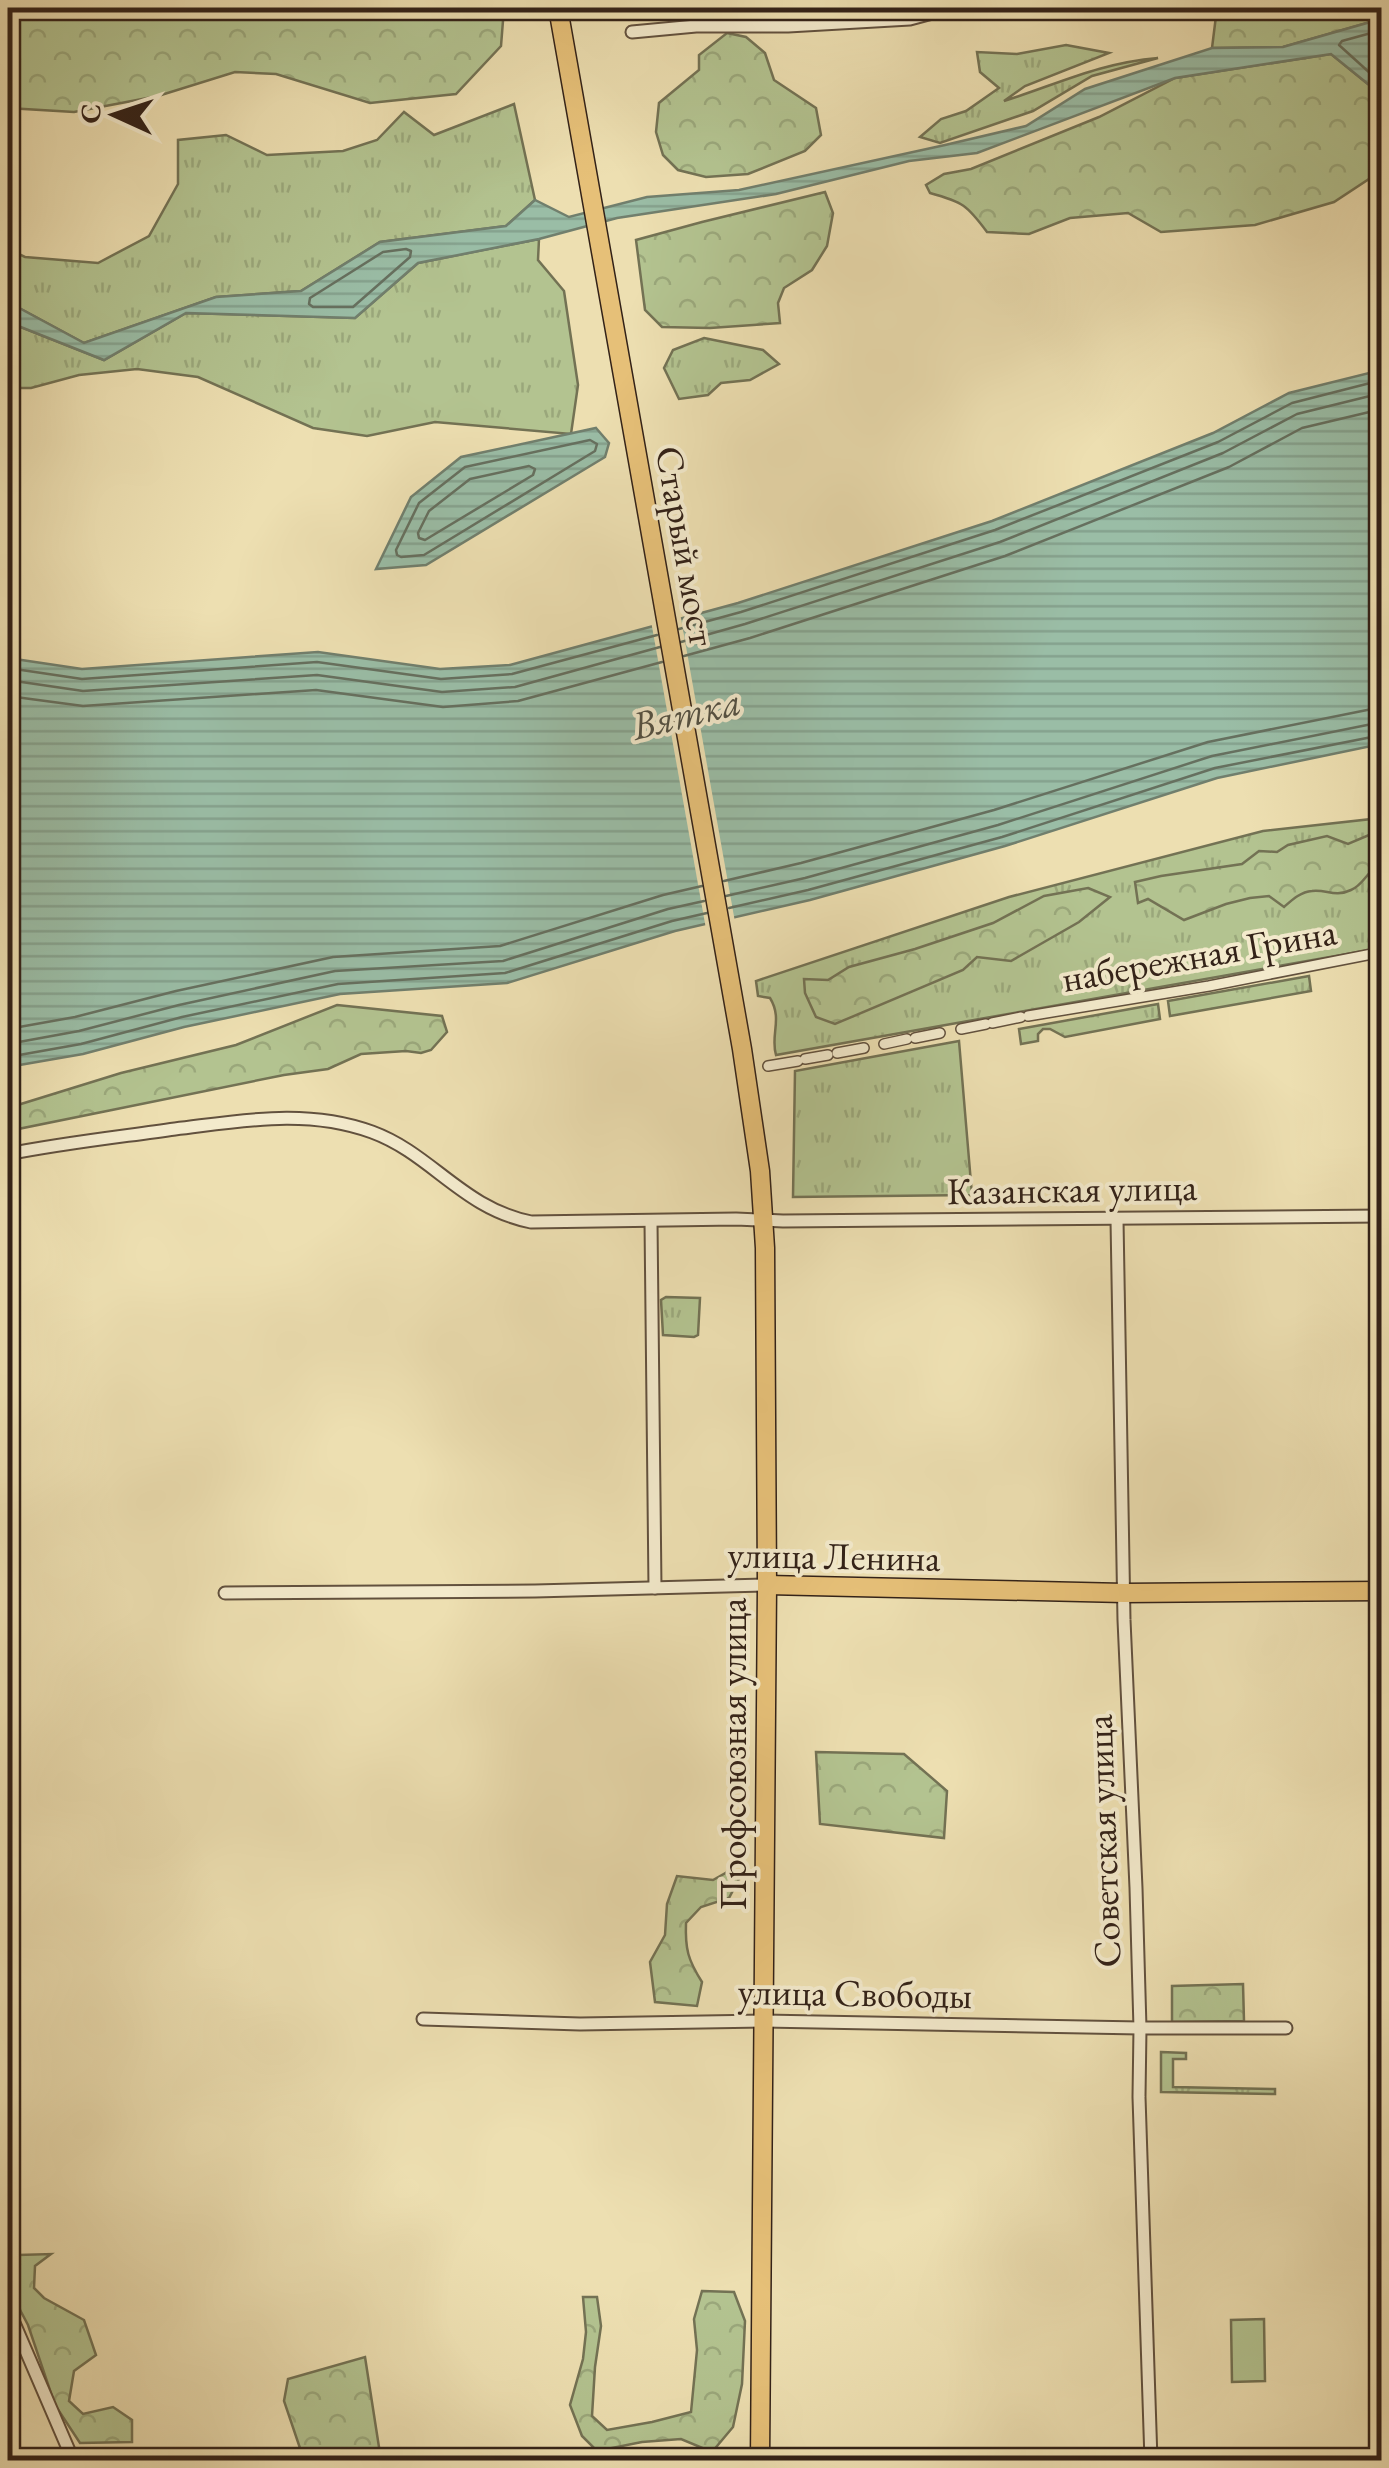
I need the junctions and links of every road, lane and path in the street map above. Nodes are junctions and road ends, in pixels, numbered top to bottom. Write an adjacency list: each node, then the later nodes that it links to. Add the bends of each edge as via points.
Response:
1 (558, 8): 11 (main road, Старый мост)
2 (845, 8): 4 (street)
3 (951, 8): 4 (street, via 910,19)
4 (846, 23): 5 (street)
5 (632, 32)
6 (1382, 952): 7 (street, набережная Грина)
7 (962, 1029)
8 (940, 1033): 9 (street)
9 (884, 1044)
10 (864, 1048): 12 (street)
11 (742, 1049): 15 (main road, Профсоюзная улица)
12 (768, 1066)
13 (8, 1154): 17 (street, Казанская улица, via 302,1117 395,1142 484,1206 516,1219)
14 (1382, 1216): 16 (street, Казанская улица)
15 (764, 1220): 16 (street, Казанская улица); 17 (street, Казанская улица); 18 (main road, Профсоюзная улица)
16 (1117, 1220): 22 (street, Советская улица)
17 (651, 1222): 19 (street)
18 (768, 1585): 19 (street, улица Ленина); 22 (main road, улица Ленина); 24 (main road, Профсоюзная улица)
19 (655, 1588): 21 (street, улица Ленина)
20 (1382, 1592): 22 (main road, улица Ленина)
21 (225, 1593)
22 (1124, 1594): 25 (street, Советская улица)
23 (423, 2019): 24 (street, улица Свободы)
24 (764, 2021): 25 (street, улица Свободы); 29 (main road, Профсоюзная улица)
25 (1140, 2028): 26 (street, улица Свободы); 30 (street, Советская улица)
26 (1286, 2028)
27 (8, 2310): 28 (street)
28 (73, 2460)
29 (760, 2460)
30 (1151, 2460)

